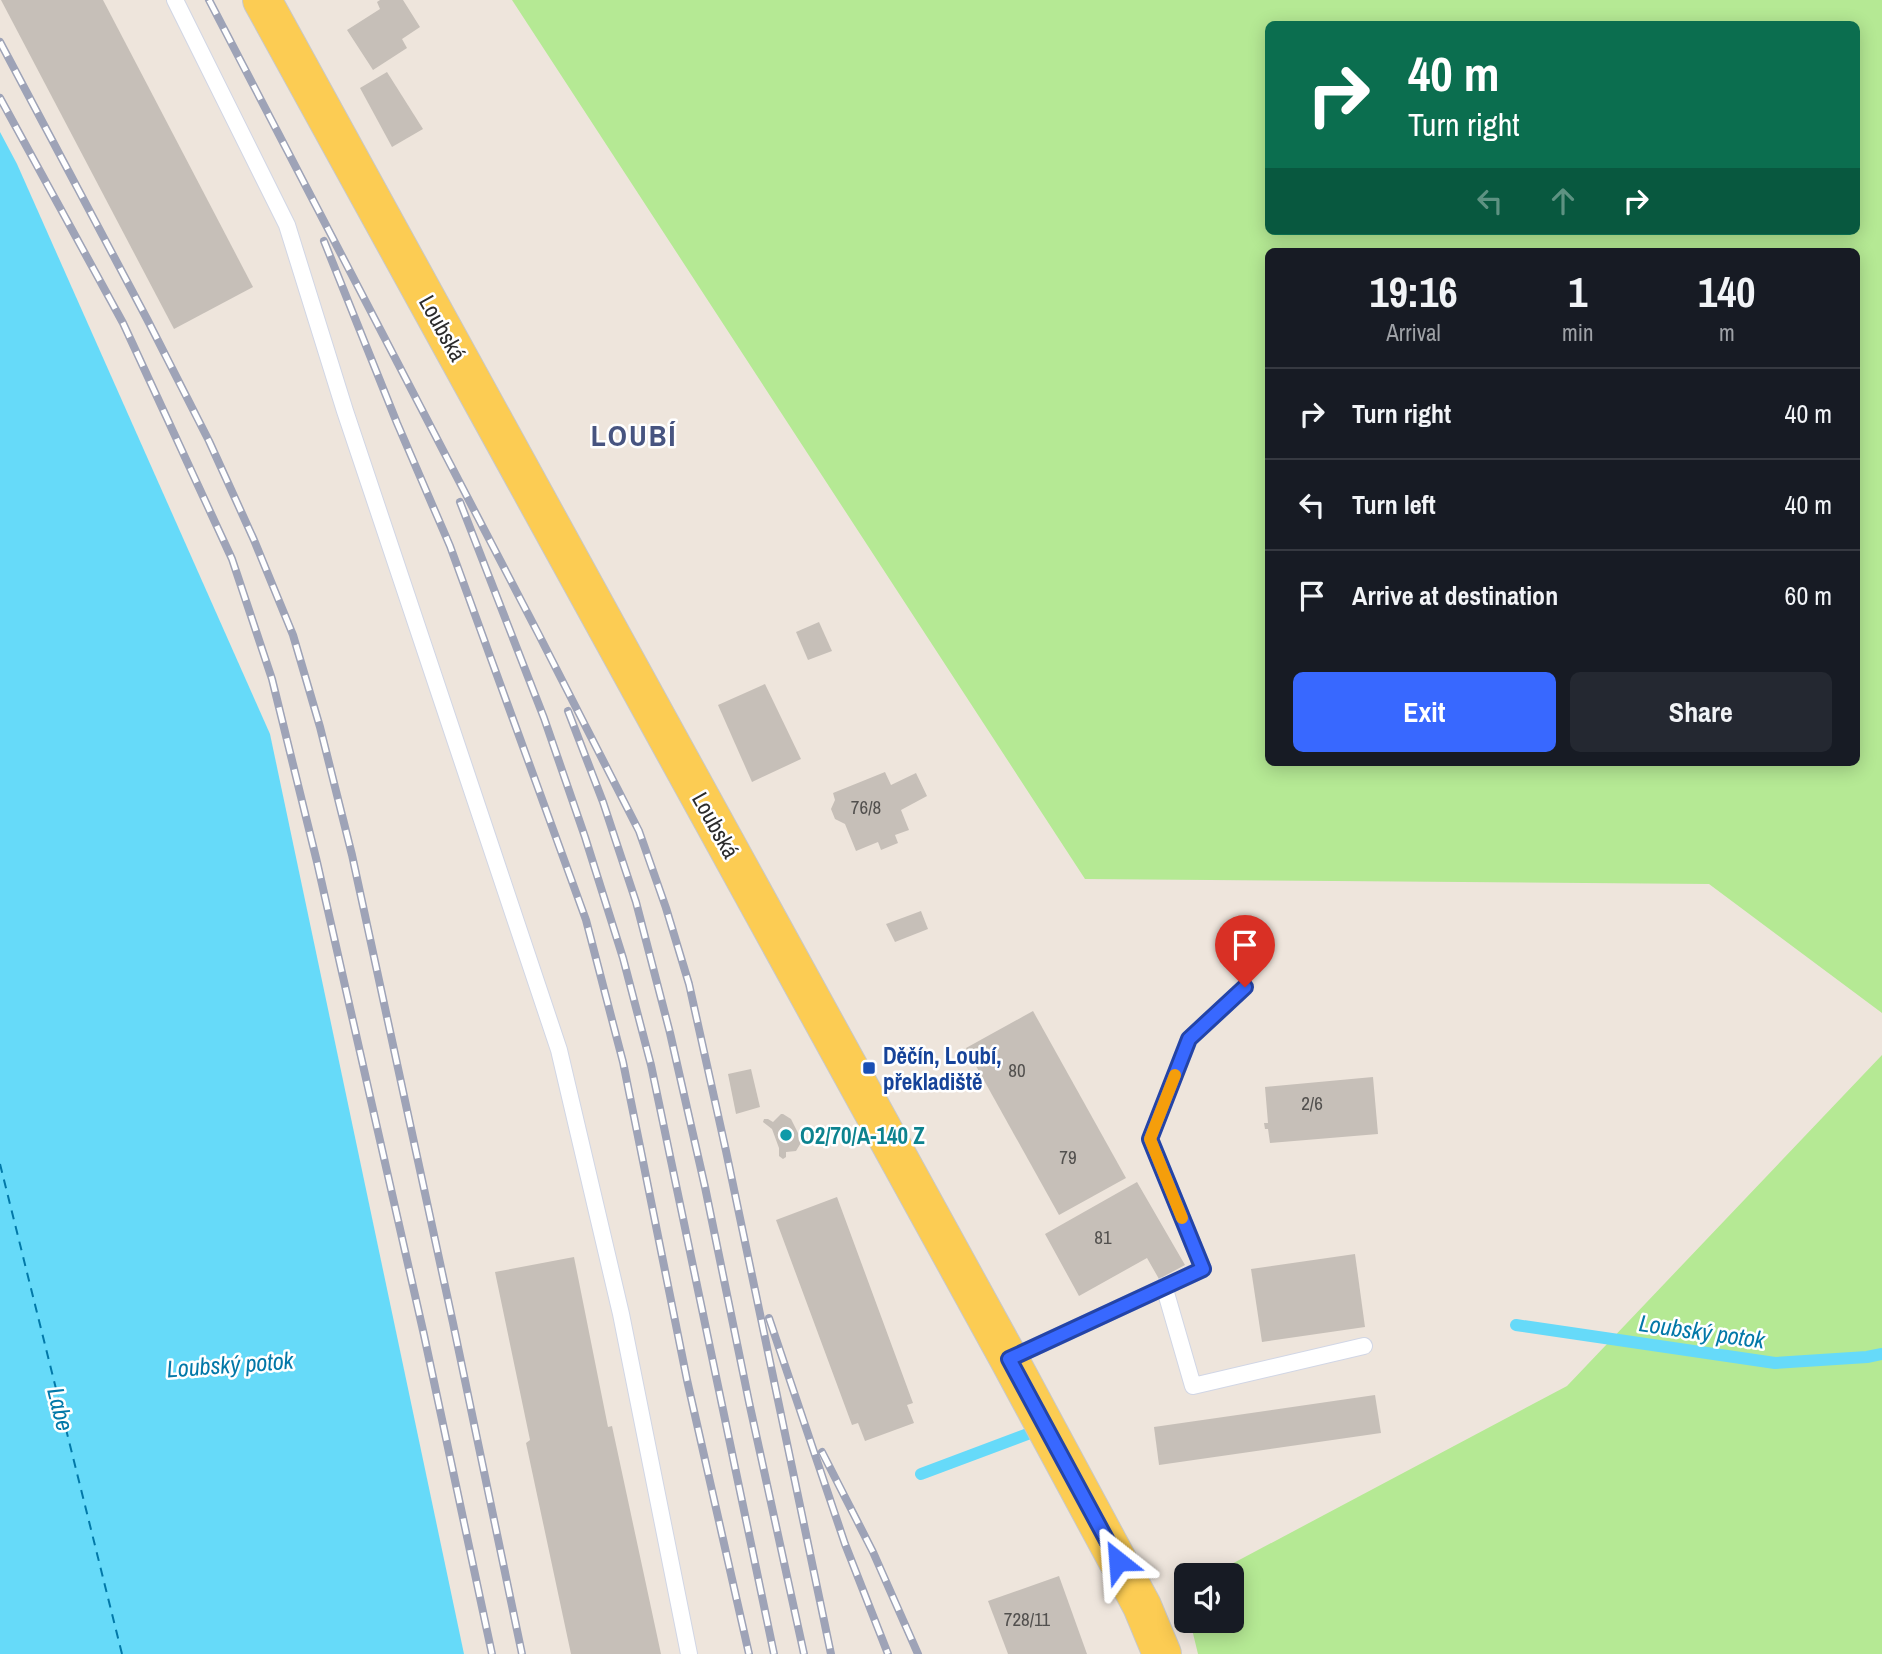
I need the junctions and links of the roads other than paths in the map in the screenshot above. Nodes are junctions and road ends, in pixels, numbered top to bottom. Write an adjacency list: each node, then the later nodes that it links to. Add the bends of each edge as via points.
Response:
1 (175, 0): 7 (lane, via 287,225 559,1051 621,1314)
2 (262, 0): 6 (main road, Loubská)
3 (1245, 987): 4 (lane, via 1189,1039 1150,1139 1203,1269)
4 (1164, 1286): 5 (lane, via 1193,1386); 6 (lane)
5 (1364, 1346)
6 (1009, 1359): 8 (main road, Loubská, via 1142,1606)
7 (690, 1654)
8 (1162, 1654)

